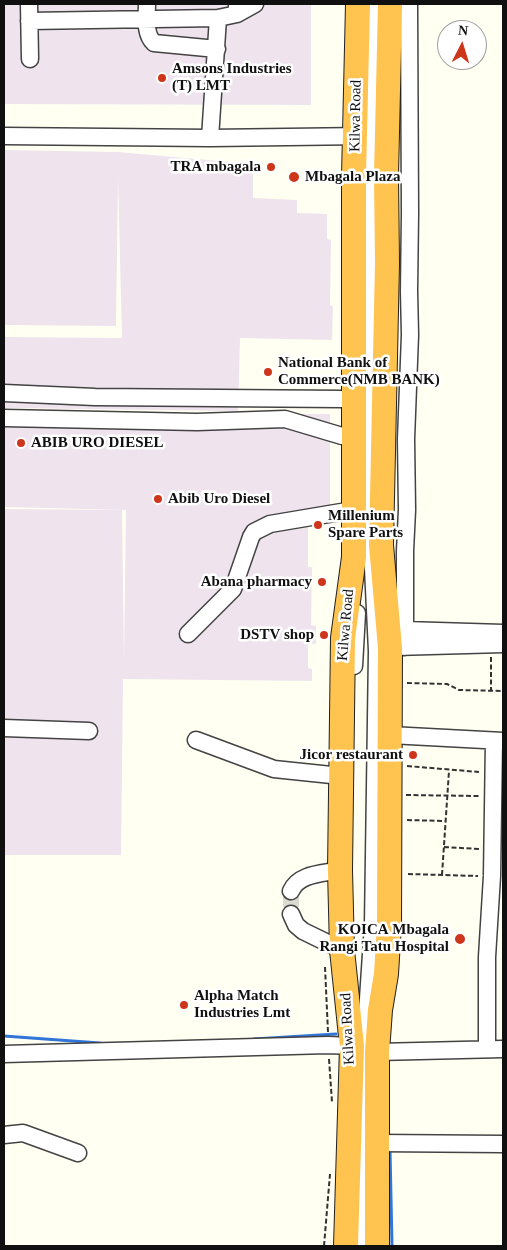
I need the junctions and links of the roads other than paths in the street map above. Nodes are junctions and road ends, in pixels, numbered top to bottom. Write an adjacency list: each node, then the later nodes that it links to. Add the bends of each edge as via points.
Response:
1 (29, 4): 10 (street)
2 (255, 4): 7 (street)
3 (358, 4): 13 (highway, Kilwa Road)
4 (372, 4): 13 (street)
5 (390, 4): 13 (highway, Kilwa Road)
6 (409, 4): 24 (street, via 410,335 407,510)
7 (237, 9): 9 (street)
8 (147, 11): 9 (street); 10 (street); 11 (street, via 148,34 154,43)
9 (218, 18): 11 (street)
10 (29, 21): 12 (street)
11 (216, 49): 15 (street)
12 (30, 60)
13 (371, 135): 15 (street); 20 (highway, Kilwa Road, via 354,176); 21 (street); 24 (highway, Kilwa Road, via 387,263 381,545)
14 (4, 136): 15 (street)
15 (210, 138)
16 (4, 393): 17 (street)
17 (342, 399)
18 (4, 418): 19 (street, via 197,422 285,419)
19 (342, 436)
20 (353, 510): 22 (street, via 270,524 254,532 232,589); 31 (highway, Kilwa Road, via 354,557 342,638)
21 (368, 536): 37 (street, via 377,651 373,924); 37 (street, via 361,568 354,651 350,924)
22 (188, 634)
23 (503, 634): 24 (street)
24 (400, 642): 25 (street); 28 (highway, Kilwa Road, via 390,682)
25 (497, 645)
26 (4, 728): 27 (street)
27 (90, 731)
28 (390, 735): 30 (street); 37 (highway, Kilwa Road, via 386,974 380,1010)
29 (196, 740): 31 (street, via 274,769)
30 (498, 741): 36 (street, via 493,773 488,957)
31 (341, 776): 32 (highway, Kilwa Road)
32 (340, 870): 33 (street, via 298,880); 35 (highway, Kilwa Road)
33 (291, 891)
34 (291, 914): 35 (street, via 303,931)
35 (342, 950): 37 (highway, Kilwa Road)
36 (495, 1049): 37 (street)
37 (364, 1052): 38 (street, via 328,1045); 40 (highway, Kilwa Road); 43 (highway, Kilwa Road); 44 (street)
38 (4, 1054)
39 (4, 1134): 42 (street, via 23,1133)
40 (376, 1143): 41 (street); 45 (highway, Kilwa Road)
41 (503, 1144)
42 (78, 1154)
43 (346, 1246)
44 (362, 1246)
45 (377, 1246)

